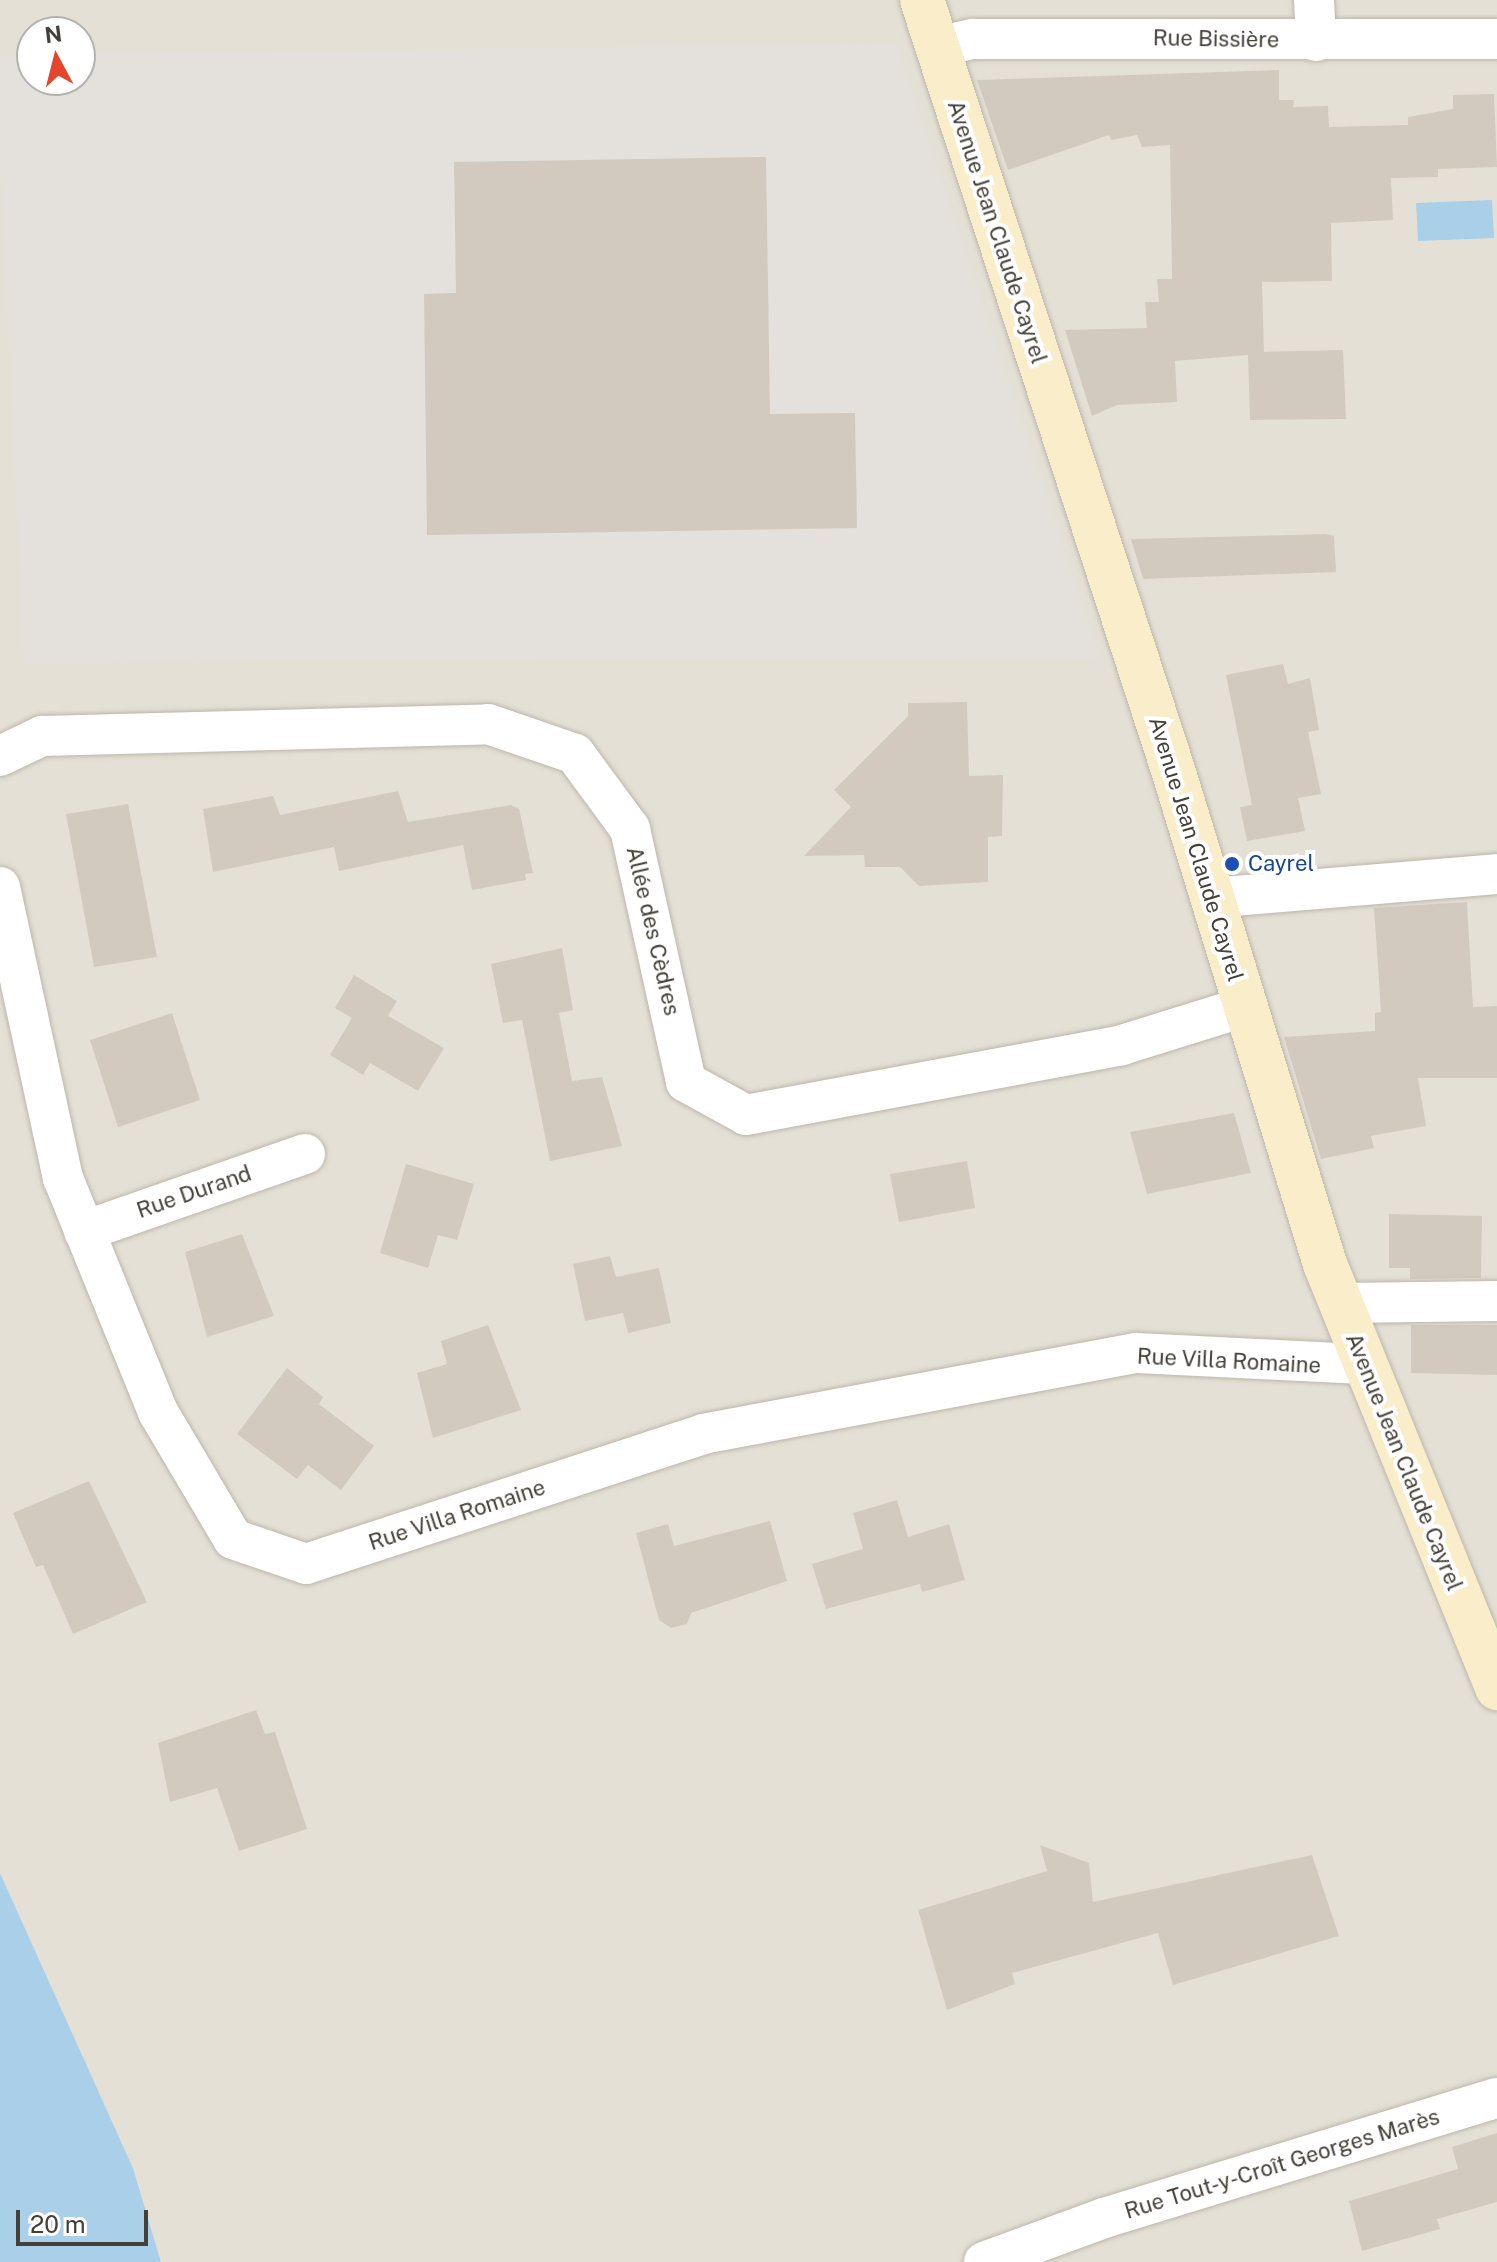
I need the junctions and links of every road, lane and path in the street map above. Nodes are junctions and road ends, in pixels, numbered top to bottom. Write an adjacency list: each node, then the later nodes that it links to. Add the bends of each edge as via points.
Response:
1 (922, 0): 5 (main road, Avenue Jean Claude Cayrel)
2 (1314, 0): 4 (street)
3 (1497, 39): 4 (street, Rue Bissière)
4 (1316, 41): 5 (street, Rue Bissière, via 973,39)
5 (937, 47): 9 (main road, Avenue Jean Claude Cayrel)
6 (0, 756): 10 (street, Allée des Cèdres, via 42,736 488,724 575,754 630,829 686,1082 746,1115 1122,1045)
7 (1497, 874): 9 (street)
8 (1, 890): 12 (street, Rue Villa Romaine, via 63,1178)
9 (1211, 898): 10 (main road, Avenue Jean Claude Cayrel)
10 (1244, 1007): 14 (main road, Avenue Jean Claude Cayrel)
11 (305, 1154): 12 (street, Rue Durand)
12 (84, 1231): 15 (street, Rue Villa Romaine, via 158,1412 233,1539 306,1564 718,1431 1136,1353)
13 (1497, 1301): 14 (street)
14 (1340, 1303): 15 (main road, Avenue Jean Claude Cayrel)
15 (1364, 1364): 16 (main road, Avenue Jean Claude Cayrel)
16 (1497, 1688)
17 (1497, 2098): 18 (street, Rue Tout-y-Croît Georges Marès)
18 (1074, 2246): 19 (street, Rue Tout-y-Croît Georges Marès)
19 (984, 2262)

